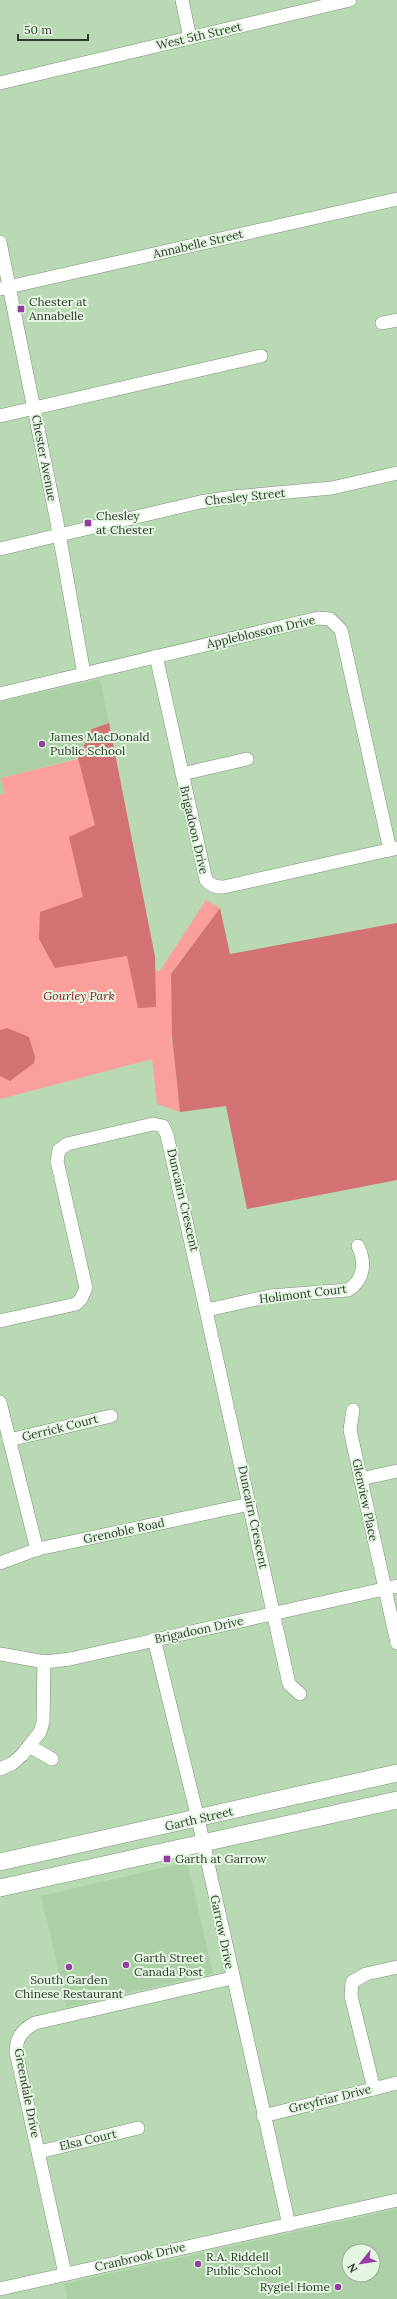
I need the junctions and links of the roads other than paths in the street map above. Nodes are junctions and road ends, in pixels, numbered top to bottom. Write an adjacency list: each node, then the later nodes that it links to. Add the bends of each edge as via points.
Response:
1 (182, 0): 3 (street)
2 (350, 0): 3 (street, West 5th Street)
3 (190, 38): 4 (street, West 5th Street)
4 (0, 83)
5 (397, 199): 7 (street, Annabelle Street)
6 (0, 242): 7 (street, Chester Avenue)
7 (5, 288): 11 (street, Chester Avenue)
8 (397, 320): 9 (street)
9 (382, 323)
10 (261, 356): 11 (street)
11 (34, 408): 12 (street); 14 (street, Chester Avenue)
12 (0, 416)
13 (397, 473): 14 (street, Chesley Street, via 324,489 209,500)
14 (59, 535): 15 (street, Chesley Street); 17 (street, Chester Avenue)
15 (0, 550)
16 (156, 656): 17 (street, Appleblossom Drive); 20 (street, Brigadoon Drive); 21 (street, Appleblossom Drive, via 318,618 333,621 342,635)
17 (84, 674): 18 (street, Appleblossom Drive)
18 (0, 694)
19 (247, 759): 20 (street)
20 (182, 774): 21 (street, Brigadoon Drive, via 206,880 214,886 224,887)
21 (394, 849)
22 (358, 1246): 23 (street, Holimont Court, via 362,1259 362,1275 358,1284 348,1290 270,1296)
23 (207, 1310): 24 (street, Duncairn Crescent, via 167,1135 163,1126 153,1124 67,1144 59,1150 57,1161 86,1288 76,1304); 31 (street, Duncairn Crescent)
24 (0, 1321)
25 (0, 1402): 28 (street)
26 (353, 1410): 30 (street, Glenview Place, via 350,1430)
27 (111, 1416): 28 (street, Gerrick Court)
28 (10, 1440): 32 (street)
29 (397, 1471): 30 (street)
30 (360, 1479): 34 (street, Glenview Place)
31 (250, 1504): 32 (street, Grenoble Road); 35 (street, Duncairn Crescent)
32 (37, 1550): 33 (street, Grenoble Road)
33 (0, 1563)
34 (391, 1587): 35 (street, Brigadoon Drive); 37 (street, Glenview Place)
35 (274, 1613): 36 (street, Brigadoon Drive); 40 (street, Duncairn Crescent, via 289,1684)
36 (154, 1639): 39 (street, Brigadoon Drive, via 74,1658); 46 (street, Garrow Drive)
37 (397, 1643)
38 (0, 1654): 39 (street, Brigadoon Drive)
39 (44, 1661): 41 (street, via 43,1722 40,1732)
40 (300, 1694)
41 (29, 1746): 42 (street); 43 (street, via 13,1763)
42 (52, 1759)
43 (0, 1769)
44 (397, 1773): 46 (main road, Garth Street)
45 (397, 1800): 48 (main road, Garth Street)
46 (198, 1819): 47 (main road, Garth Street); 48 (street, Garrow Drive)
47 (95, 1841): 49 (main road, Garth Street); 50 (main road, via 68,1857 61,1864)
48 (203, 1843): 50 (main road, Garth Street); 53 (street, Garrow Drive)
49 (0, 1862)
50 (59, 1876): 51 (main road, Garth Street)
51 (0, 1888)
52 (397, 1967): 55 (street, via 366,1974 352,1982 351,1996)
53 (232, 1978): 56 (street, Garrow Drive); 58 (street, Greendale Drive, via 35,2023 25,2028 16,2041 16,2052)
54 (397, 2083): 55 (street, Greyfriar Drive)
55 (374, 2089): 56 (street, Greyfriar Drive)
56 (263, 2116): 60 (street, Garrow Drive)
57 (138, 2128): 58 (street, Elsa Court)
58 (38, 2152): 61 (street, Greendale Drive)
59 (397, 2200): 60 (street, Cranbrook Drive)
60 (289, 2224): 61 (street, Cranbrook Drive)
61 (65, 2274): 62 (street, Cranbrook Drive)
62 (0, 2289)

